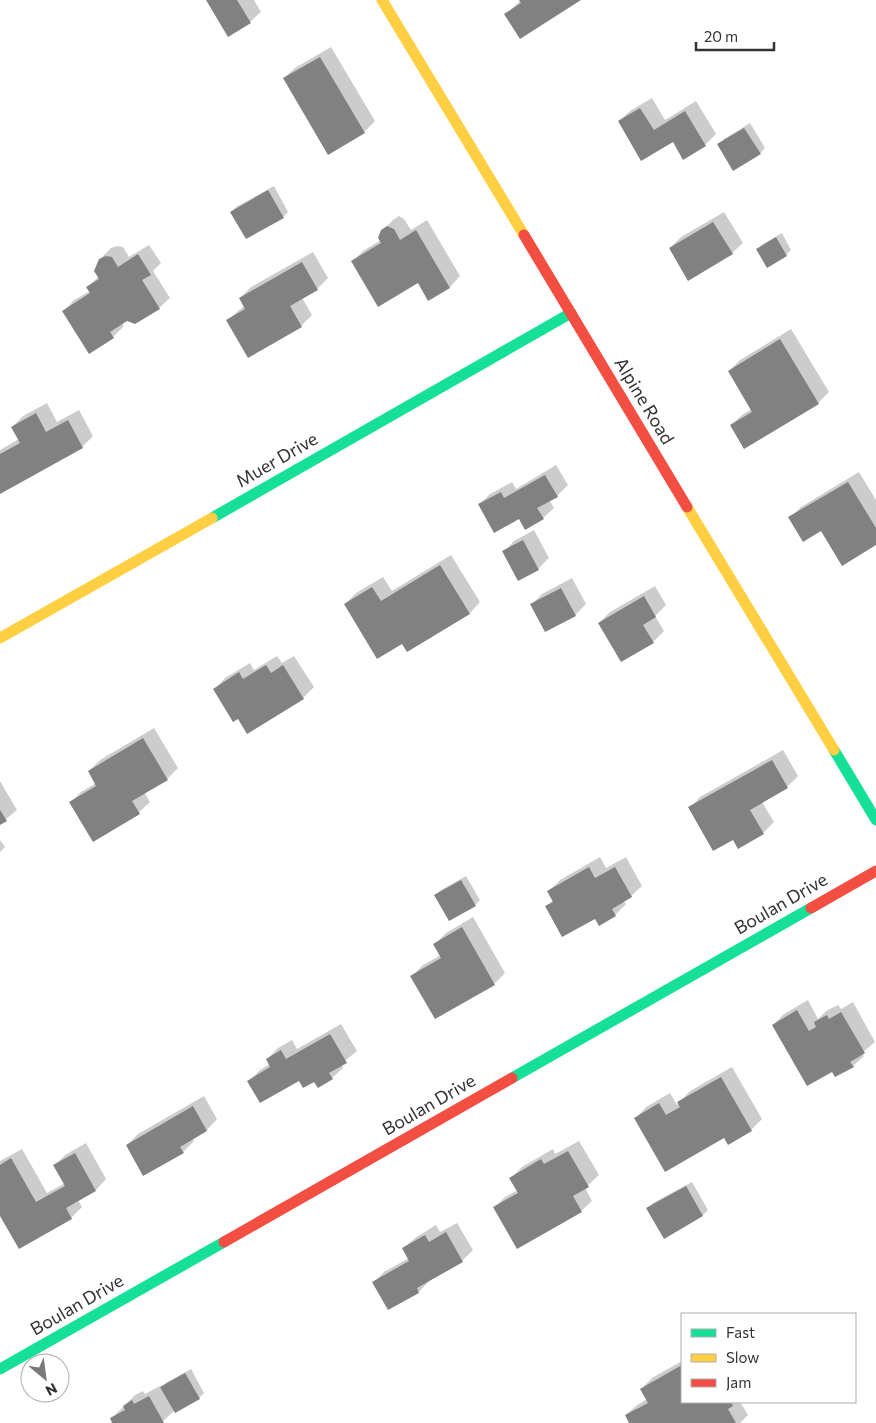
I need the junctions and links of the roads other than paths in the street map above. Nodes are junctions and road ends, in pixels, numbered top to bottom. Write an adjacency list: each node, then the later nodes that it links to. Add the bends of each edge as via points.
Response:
1 (382, 0): 2 (street, Alpine Road)
2 (571, 313): 3 (street, Muer Drive); 4 (street, Alpine Road)
3 (0, 638)
4 (876, 820)
5 (876, 870): 6 (street, Boulan Drive)
6 (0, 1369)

